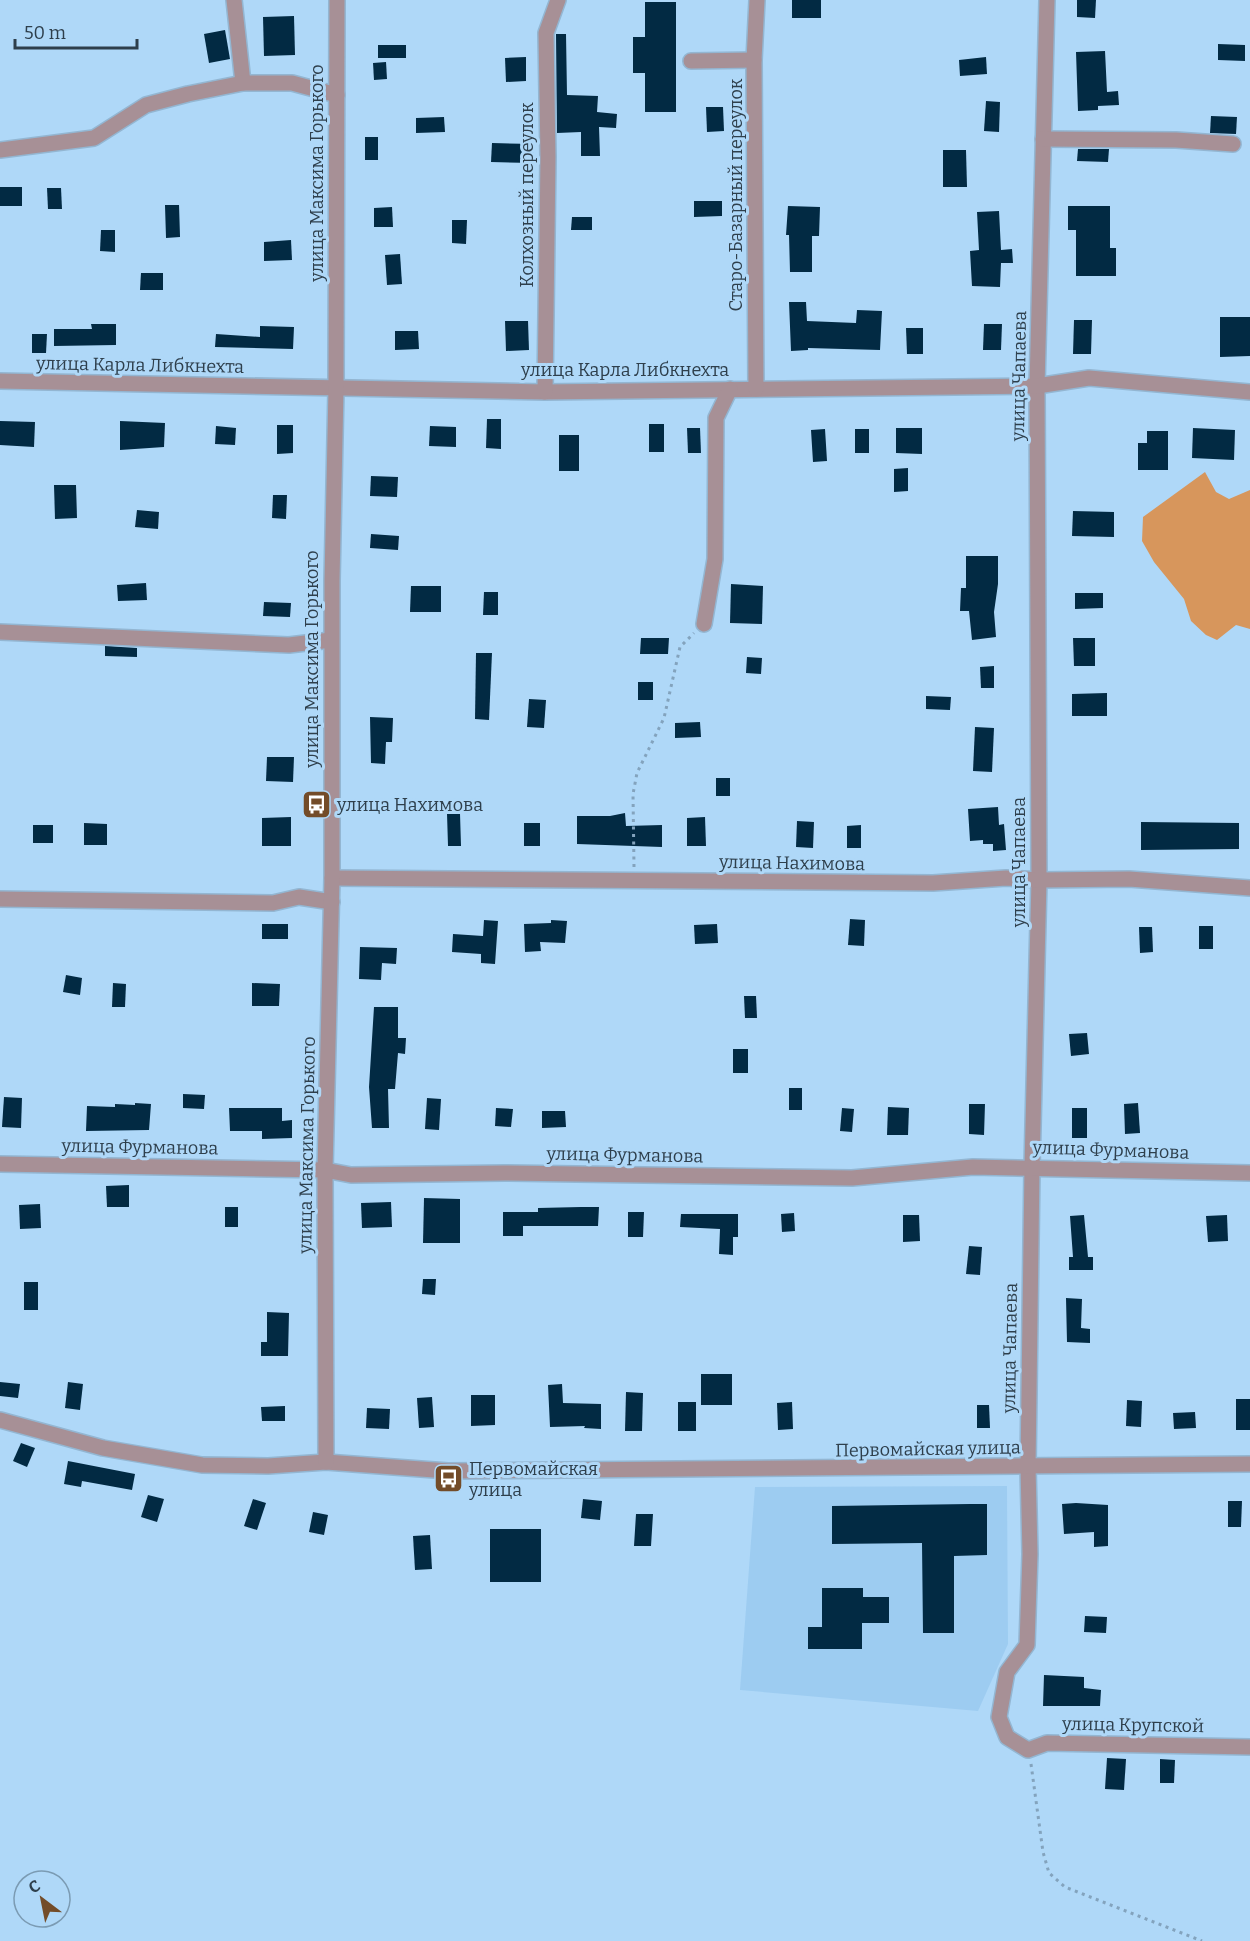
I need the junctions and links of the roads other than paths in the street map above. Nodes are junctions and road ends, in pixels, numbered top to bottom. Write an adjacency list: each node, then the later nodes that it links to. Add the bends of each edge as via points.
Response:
1 (234, 0): 8 (street)
2 (337, 0): 9 (street, улица Максима Горького)
3 (558, 0): 18 (street, Колхозный переулок, via 546,33)
4 (757, 0): 6 (street, Старо-Базарный переулок)
5 (1047, 0): 10 (street, улица Чапаева)
6 (754, 60): 7 (street); 17 (street, Старо-Базарный переулок)
7 (691, 61)
8 (243, 83): 9 (street, via 292,83); 12 (street, via 146,105 94,138)
9 (337, 95): 15 (street, улица Максима Горького)
10 (1043, 139): 11 (street); 14 (street, улица Чапаева)
11 (1233, 144)
12 (0, 150)
13 (0, 381): 15 (street, улица Карла Либкнехта)
14 (1037, 386): 17 (street, улица Карла Либкнехта); 19 (street, улица Карла Либкнехта, via 1089,378); 24 (street, улица Чапаева)
15 (336, 388): 18 (street, улица Карла Либкнехта); 22 (street, улица Максима Горького)
16 (730, 389): 17 (street, улица Карла Либкнехта); 18 (street, улица Карла Либкнехта); 20 (street, via 716,418 715,559)
17 (756, 389)
18 (545, 392)
19 (1250, 392)
20 (704, 624)
21 (0, 632): 22 (street, via 289,645)
22 (331, 640): 23 (street, улица Максима Горького)
23 (332, 878): 24 (street, улица Нахимова, via 933,884 1006,878); 27 (street, улица Максима Горького)
24 (1039, 880): 25 (street, улица Нахимова, via 1128,879); 29 (street, улица Чапаева)
25 (1250, 888)
26 (0, 899): 27 (street, via 273,903 299,897)
27 (332, 902): 30 (street, улица Максима Горького)
28 (0, 1164): 30 (street, улица Фурманова)
29 (1032, 1167): 30 (street, улица Фурманова, via 973,1167 852,1178 351,1175); 31 (street, улица Фурманова); 35 (street, улица Чапаева)
30 (325, 1170): 33 (street, улица Максима Горького)
31 (1250, 1173)
32 (0, 1420): 33 (street, Первомайская улица, via 114,1451 202,1465)
33 (326, 1462): 35 (street, Первомайская улица, via 448,1472)
34 (1250, 1464): 35 (street, Первомайская улица)
35 (1028, 1467): 37 (street, улица Чапаева, via 1027,1645 1007,1672 999,1717 1007,1737)
36 (1250, 1747): 37 (street, улица Крупской, via 1047,1743)
37 (1028, 1750)

